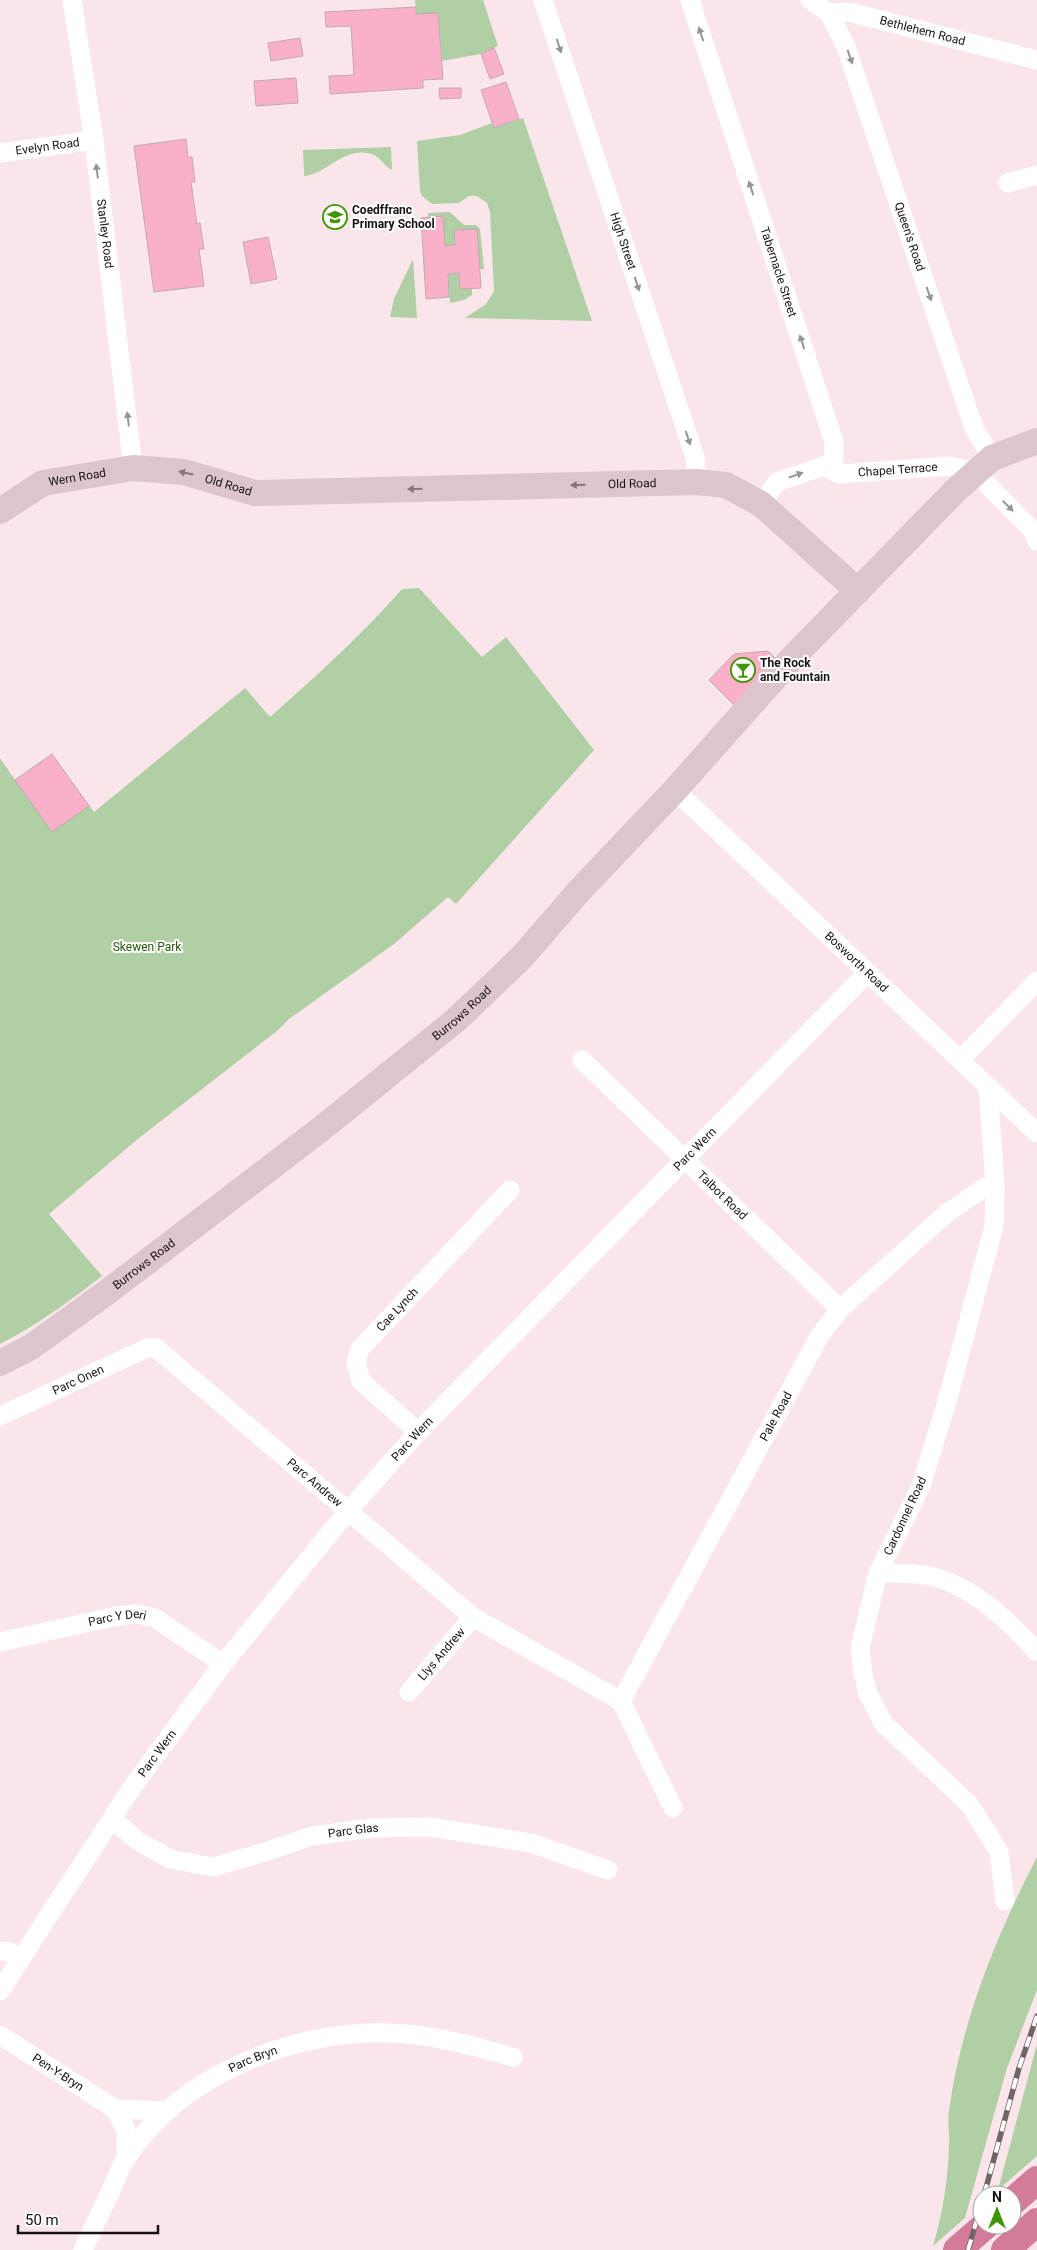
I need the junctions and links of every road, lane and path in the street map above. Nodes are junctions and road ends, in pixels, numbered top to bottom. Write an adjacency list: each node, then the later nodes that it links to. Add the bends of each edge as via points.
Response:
1 (72, 0): 7 (street, Stanley Road)
2 (543, 0): 15 (street, High Street, one-way to 15, via 695,457)
3 (690, 0): 13 (street, Tabernacle Street, one-way to 3, via 834,459 834,442)
4 (810, 0): 5 (street)
5 (829, 13): 6 (street, Bethlehem Road, via 849,12); 12 (street, Queen's Road, one-way to 12, via 846,47 974,428)
6 (1037, 60)
7 (94, 140): 8 (street, Evelyn Road); 14 (street, Stanley Road, one-way to 7)
8 (0, 153)
9 (1037, 175): 10 (street)
10 (1008, 183)
11 (1037, 441): 12 (main road)
12 (983, 465): 13 (street, Chapel Terrace, via 839,474); 18 (street, one-way to 18, via 1033,531); 19 (main road)
13 (824, 466): 16 (street, one-way to 13, via 777,482)
14 (133, 468): 15 (main road, Old Road, one-way to 14, via 255,493 184,472); 17 (main road, Wern Road, via 43,483)
15 (696, 482): 16 (main road, Old Road, via 726,486)
16 (760, 504): 19 (main road, Old Road)
17 (0, 511)
18 (1037, 541)
19 (858, 591): 20 (main road, Burrows Road, via 795,655)
20 (675, 790): 21 (street, Bosworth Road); 32 (main road, Burrows Road, via 521,958 456,1020 321,1129 110,1290 31,1347)
21 (868, 972): 24 (street, Bosworth Road); 27 (street, Parc Wern)
22 (1037, 981): 24 (street)
23 (582, 1060): 27 (street, Talbot Road)
24 (960, 1060): 25 (street, Bosworth Road)
25 (988, 1087): 26 (street, Bosworth Road); 28 (street, Cardonnel Road)
26 (1037, 1133)
27 (683, 1159): 30 (street, Talbot Road); 34 (street, Parc Wern)
28 (995, 1185): 30 (street, Pale Road, via 986,1187 948,1213); 36 (street, Cardonnel Road, via 994,1226 922,1486)
29 (510, 1190): 34 (street, Cae Lynch, via 360,1349 356,1362 362,1381)
30 (840, 1309): 42 (street, Pale Road, via 819,1337)
31 (156, 1348): 33 (street, Parc Onen, via 147,1348); 35 (street, Parc Andrew)
32 (0, 1363)
33 (0, 1416)
34 (418, 1432): 35 (street, Parc Wern)
35 (348, 1511): 37 (street, Parc Andrew); 40 (street, Parc Wern)
36 (878, 1573): 39 (street, via 926,1575 962,1588 1009,1621); 46 (street, Cardonnel Road, via 860,1648 868,1694 884,1724 970,1805 999,1852)
37 (473, 1617): 41 (street, Llys Andrew); 42 (street)
38 (0, 1642): 40 (street, Parc Y Deri, via 137,1614 155,1618)
39 (1036, 1651)
40 (223, 1664): 44 (street, Parc Wern)
41 (409, 1692)
42 (621, 1701): 43 (street)
43 (674, 1808)
44 (112, 1819): 45 (street, Parc Glas, via 138,1841 170,1859 212,1867 312,1836 370,1828 430,1827 531,1843); 48 (street, Parc Wern)
45 (608, 1870)
46 (1005, 1901)
47 (0, 1952): 48 (street, via 10,1952)
48 (20, 1959): 49 (street, Parc Wern)
49 (0, 1990)
50 (0, 2035): 52 (street, Pen-Y-Bryn)
51 (512, 2057): 53 (street, Parc Bryn, via 455,2041 393,2032 362,2032 268,2052 218,2073)
52 (115, 2109): 53 (street); 54 (street, via 126,2130)
53 (167, 2110): 54 (street, Parc Bryn)
54 (126, 2158): 56 (street, Parc Bryn)
55 (974, 2235): 57 (highway)
56 (83, 2250)
57 (957, 2250)

